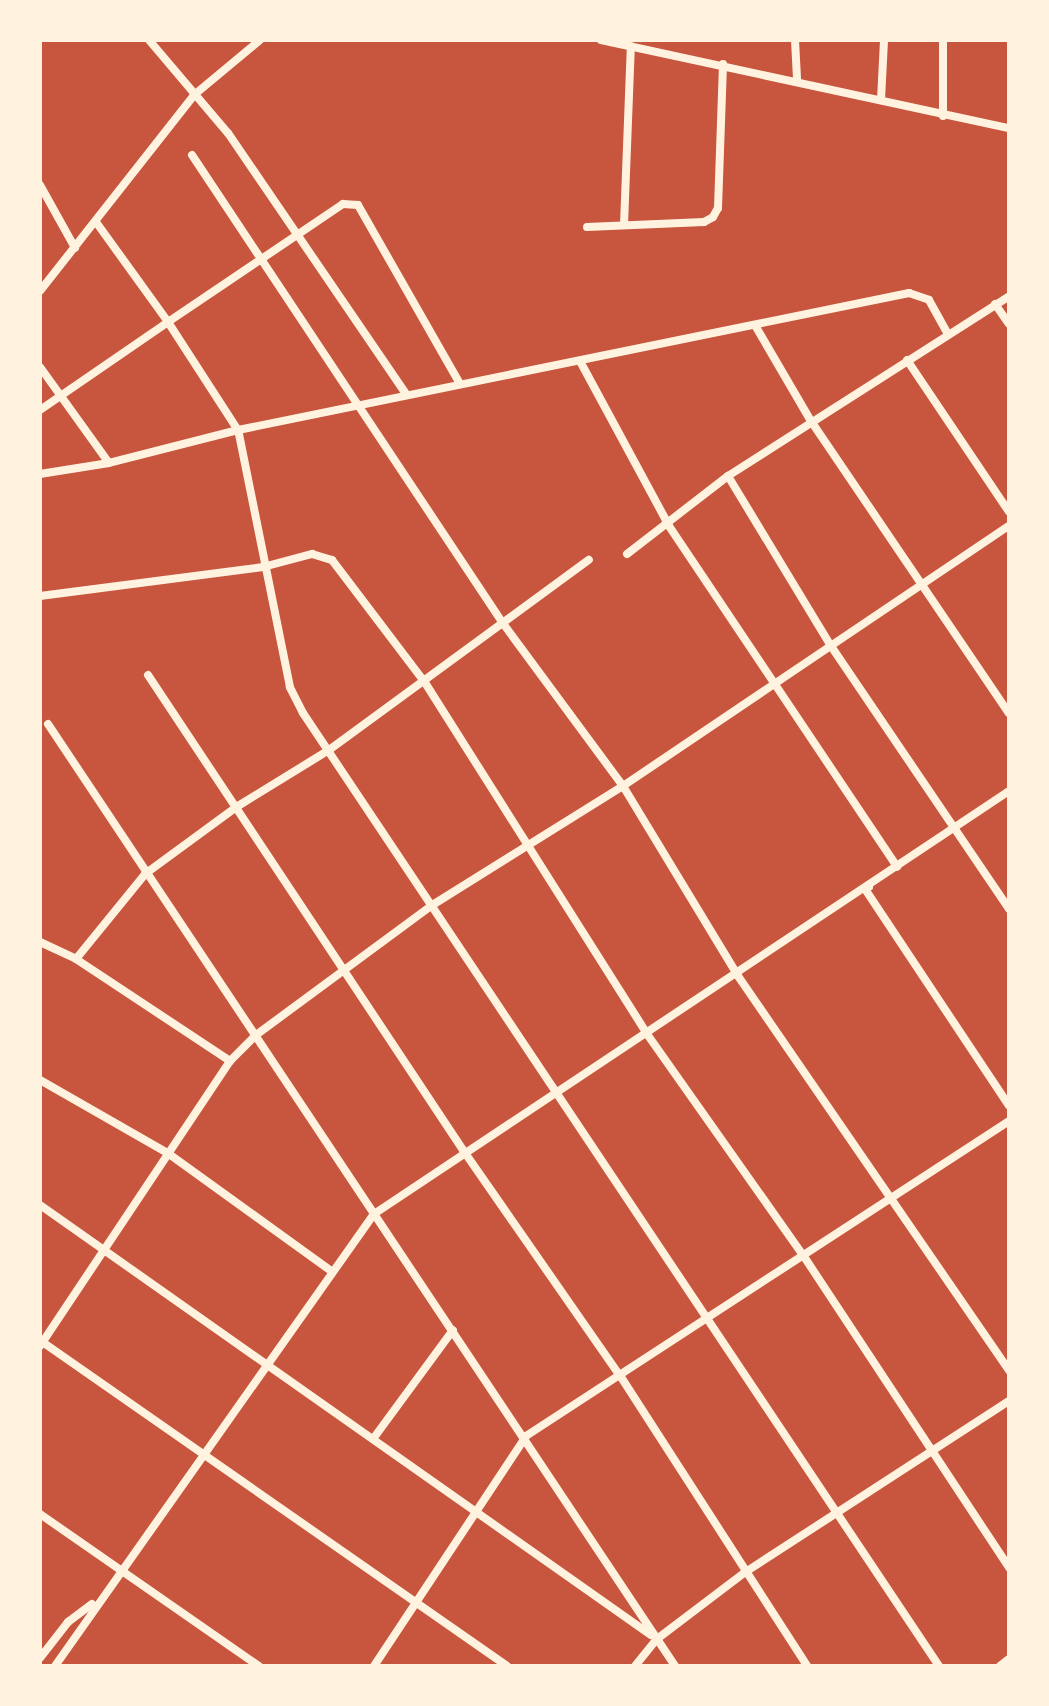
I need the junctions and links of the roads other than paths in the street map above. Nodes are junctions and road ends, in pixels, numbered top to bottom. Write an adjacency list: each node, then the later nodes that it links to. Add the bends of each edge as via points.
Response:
1 (149, 40): 10 (street)
2 (260, 40): 10 (street)
3 (601, 40): 7 (street)
4 (795, 40): 9 (street)
5 (884, 40): 11 (street)
6 (943, 40): 12 (street)
7 (631, 46): 8 (street); 17 (street)
8 (723, 64): 9 (street); 17 (street, via 717,212 704,222)
9 (797, 79): 11 (street)
10 (194, 95): 16 (street); 19 (street, via 228,133)
11 (881, 100): 12 (street)
12 (943, 116): 13 (street)
13 (1009, 128)
14 (192, 155): 21 (street)
15 (40, 185): 20 (street)
16 (96, 222): 20 (street); 25 (street)
17 (624, 225): 18 (street)
18 (587, 227)
19 (295, 236): 21 (street); 32 (street, via 343,204 364,211); 33 (street)
20 (75, 248): 22 (street)
21 (263, 260): 25 (street); 35 (street)
22 (40, 291)
23 (1009, 296): 24 (street)
24 (995, 304): 26 (street); 28 (street)
25 (168, 322): 34 (street); 38 (street)
26 (1009, 324)
27 (756, 327): 28 (street, via 918,293 929,300); 30 (street); 37 (street)
28 (947, 333): 29 (street)
29 (907, 360): 37 (street); 42 (street)
30 (581, 363): 32 (street); 43 (street)
31 (40, 367): 34 (street)
32 (460, 384): 33 (street)
33 (407, 395): 35 (street)
34 (60, 397): 36 (street); 39 (street)
35 (357, 407): 38 (street); 50 (street)
36 (40, 410)
37 (811, 421): 41 (street); 48 (street)
38 (238, 430): 39 (street); 47 (street)
39 (109, 463): 40 (street)
40 (40, 474)
41 (728, 476): 43 (street); 51 (street)
42 (1009, 512)
43 (669, 526): 45 (street); 54 (street)
44 (1009, 526): 48 (street)
45 (627, 554)
46 (589, 560): 50 (street)
47 (263, 567): 49 (street); 53 (street, via 326,555); 57 (street, via 290,687)
48 (922, 586): 51 (street); 55 (street)
49 (40, 596)
50 (502, 622): 53 (street); 58 (street)
51 (831, 646): 54 (street); 61 (street)
52 (148, 675): 60 (street)
53 (424, 681): 57 (street); 62 (street)
54 (774, 682): 58 (street); 64 (street, via 900,865)
55 (1009, 713)
56 (48, 724): 63 (street)
57 (329, 750): 60 (street); 65 (street)
58 (623, 786): 62 (street); 70 (street)
59 (1009, 791): 61 (street)
60 (238, 806): 63 (street); 69 (street)
61 (957, 827): 64 (street); 66 (street)
62 (530, 846): 65 (street); 71 (street)
63 (145, 874): 68 (street); 72 (street)
64 (865, 889): 70 (street); 76 (street)
65 (434, 904): 69 (street); 75 (street)
66 (1009, 909)
67 (40, 942): 68 (street)
68 (76, 959): 73 (street)
69 (343, 968): 72 (street); 78 (street)
70 (738, 976): 71 (street); 80 (street)
71 (647, 1034): 75 (street); 84 (street)
72 (256, 1035): 73 (street); 82 (street)
73 (230, 1061): 79 (street)
74 (40, 1080): 79 (street)
75 (557, 1090): 78 (street); 86 (street)
76 (1009, 1106)
77 (1009, 1121): 80 (street)
78 (463, 1150): 82 (street); 91 (street)
79 (169, 1154): 83 (street); 85 (street)
80 (888, 1199): 84 (street); 90 (street)
81 (40, 1205): 83 (street)
82 (374, 1214): 85 (street); 87 (street)
83 (107, 1249): 88 (street); 89 (street)
84 (803, 1255): 86 (street); 96 (street)
85 (331, 1271): 89 (street)
86 (711, 1318): 91 (street); 98 (street)
87 (453, 1330): 93 (street); 94 (street)
88 (41, 1343): 95 (street)
89 (268, 1363): 94 (street); 95 (street)
90 (1009, 1371)
91 (621, 1377): 93 (street); 102 (street)
92 (1009, 1401): 96 (street)
93 (526, 1436): 97 (street); 105 (street)
94 (373, 1439): 97 (street)
95 (207, 1452): 101 (street); 103 (street)
96 (932, 1452): 98 (street); 100 (street)
97 (473, 1511): 103 (street); 105 (street)
98 (840, 1512): 102 (street); 115 (street)
99 (40, 1514): 101 (street)
100 (1009, 1568)
101 (119, 1571): 104 (street); 109 (street)
102 (744, 1573): 105 (street); 114 (street)
103 (418, 1599): 110 (street); 111 (street)
104 (96, 1601): 106 (street, via 68,1622); 108 (street)
105 (657, 1639): 112 (street); 113 (street)
106 (40, 1658)
107 (1009, 1659): 116 (street)
108 (55, 1666)
109 (259, 1666)
110 (374, 1666)
111 (507, 1666)
112 (635, 1666)
113 (675, 1666)
114 (807, 1666)
115 (939, 1666)
116 (1000, 1666)

